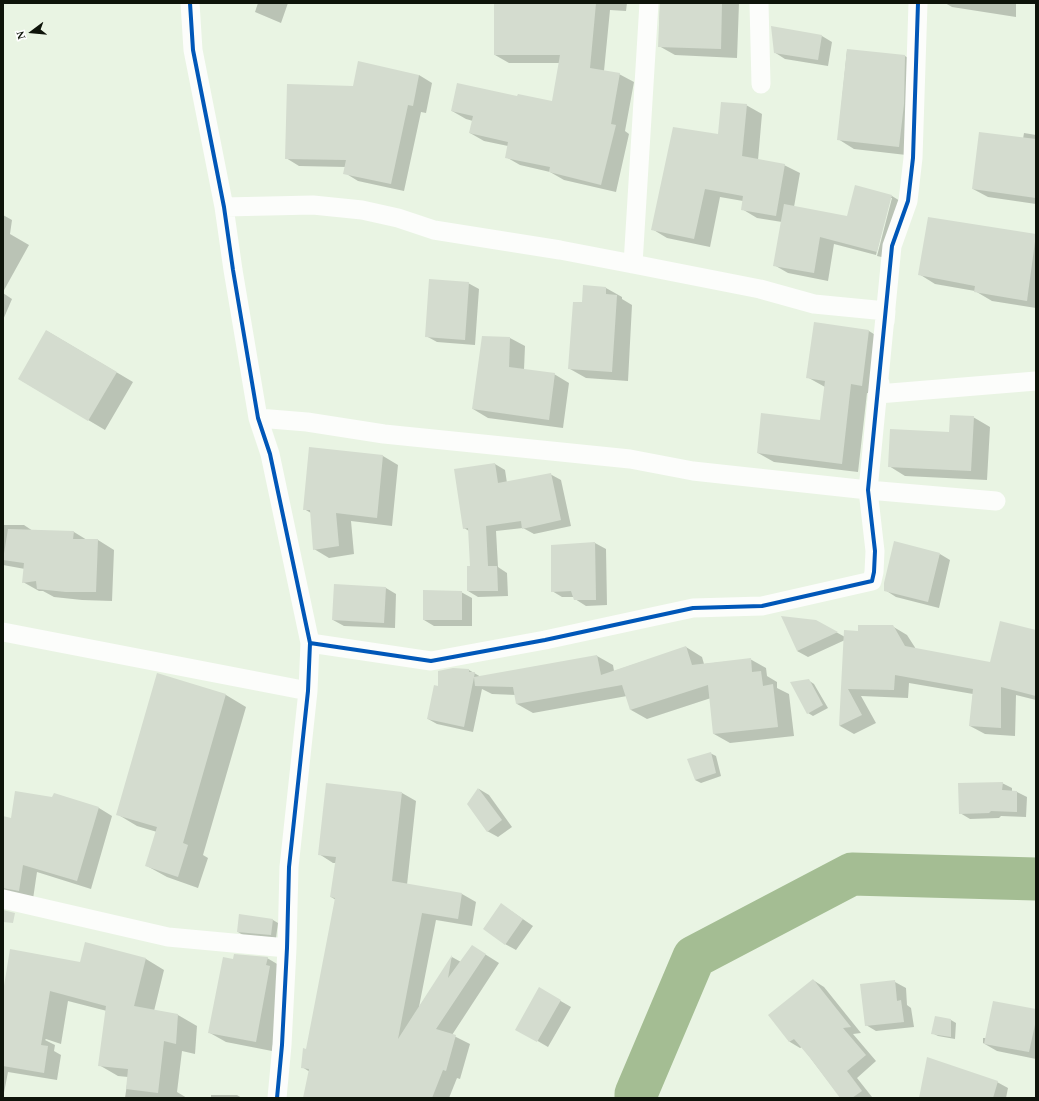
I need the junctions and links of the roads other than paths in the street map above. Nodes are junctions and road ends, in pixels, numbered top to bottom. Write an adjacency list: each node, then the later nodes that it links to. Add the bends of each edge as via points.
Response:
1 (190, 3): 6 (street, via 193,50)
2 (648, 3): 7 (street)
3 (760, 3): 5 (street)
4 (918, 3): 8 (street, via 913,158 908,201 892,246)
5 (761, 84)
6 (224, 206): 7 (street, via 313,205 362,210 434,230); 11 (street)
7 (633, 264): 8 (street, via 760,289 814,304)
8 (886, 311): 10 (street)
9 (1036, 381): 10 (street)
10 (878, 394): 12 (street)
11 (258, 418): 12 (street, via 307,422 384,434 630,459 693,471); 15 (street, via 270,454)
12 (868, 490): 13 (street); 15 (street, via 875,551 872,581 762,606 693,608 545,640 431,661)
13 (996, 501)
14 (3, 632): 16 (street)
15 (310, 643): 16 (street)
16 (308, 691): 18 (street, via 289,868)
17 (3, 899): 18 (street, via 168,937)
18 (287, 948): 19 (street)
19 (277, 1098)

